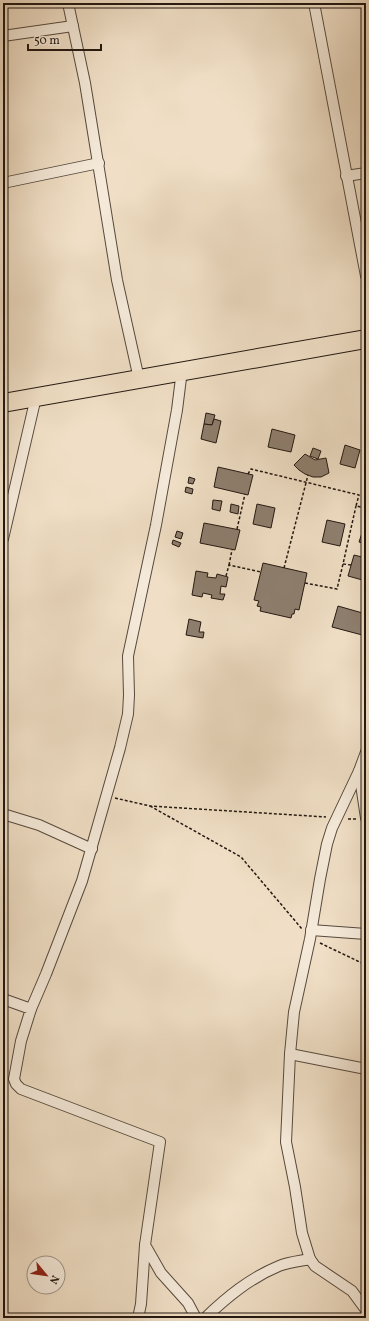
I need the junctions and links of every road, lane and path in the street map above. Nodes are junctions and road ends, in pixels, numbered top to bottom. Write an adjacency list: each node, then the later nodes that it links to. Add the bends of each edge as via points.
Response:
1 (68, 3): 3 (street)
2 (314, 3): 7 (street)
3 (73, 26): 4 (street); 5 (street)
4 (3, 36)
5 (99, 163): 8 (street); 12 (street, via 117,280)
6 (366, 172): 7 (street)
7 (346, 176): 9 (street)
8 (3, 183)
9 (366, 276)
10 (366, 339): 11 (highway)
11 (182, 370): 12 (highway); 33 (street, via 156,526 128,656 128,714)
12 (139, 379): 13 (highway)
13 (36, 397): 14 (highway); 22 (street)
14 (3, 403)
15 (248, 474): 17 (path, via 251,469)
16 (308, 475): 17 (path)
17 (306, 482): 19 (path, via 359,495); 27 (path)
18 (245, 494): 21 (path)
19 (356, 506): 20 (path); 24 (path)
20 (366, 508)
21 (237, 529)
22 (3, 540)
23 (232, 550): 25 (path)
24 (343, 564): 26 (path); 30 (path, via 337,589)
25 (229, 565): 28 (path); 29 (path)
26 (351, 565)
27 (284, 568)
28 (261, 572)
29 (226, 576)
30 (305, 583)
31 (366, 752): 32 (street)
32 (359, 771): 36 (street); 37 (street)
33 (107, 796): 34 (path); 38 (street)
34 (150, 806): 36 (path); 40 (path, via 241,857)
35 (3, 814): 38 (street, via 39,825)
36 (336, 818): 37 (path); 40 (street, via 326,851)
37 (362, 819)
38 (92, 849): 43 (street, via 73,906)
39 (366, 934): 40 (street)
40 (310, 935): 41 (path); 44 (street, via 294,1012)
41 (366, 965)
42 (3, 999): 43 (street)
43 (31, 1009): 46 (street, via 21,1041 14,1079 18,1087 160,1142)
44 (290, 1054): 45 (street); 47 (street, via 286,1142 302,1233)
45 (366, 1069)
46 (145, 1245): 49 (street); 50 (street, via 161,1273 188,1303)
47 (310, 1259): 48 (street, via 315,1266 352,1291); 51 (street, via 281,1265 256,1278 237,1289)
48 (366, 1310)
49 (138, 1318)
50 (196, 1318)
51 (205, 1318)

